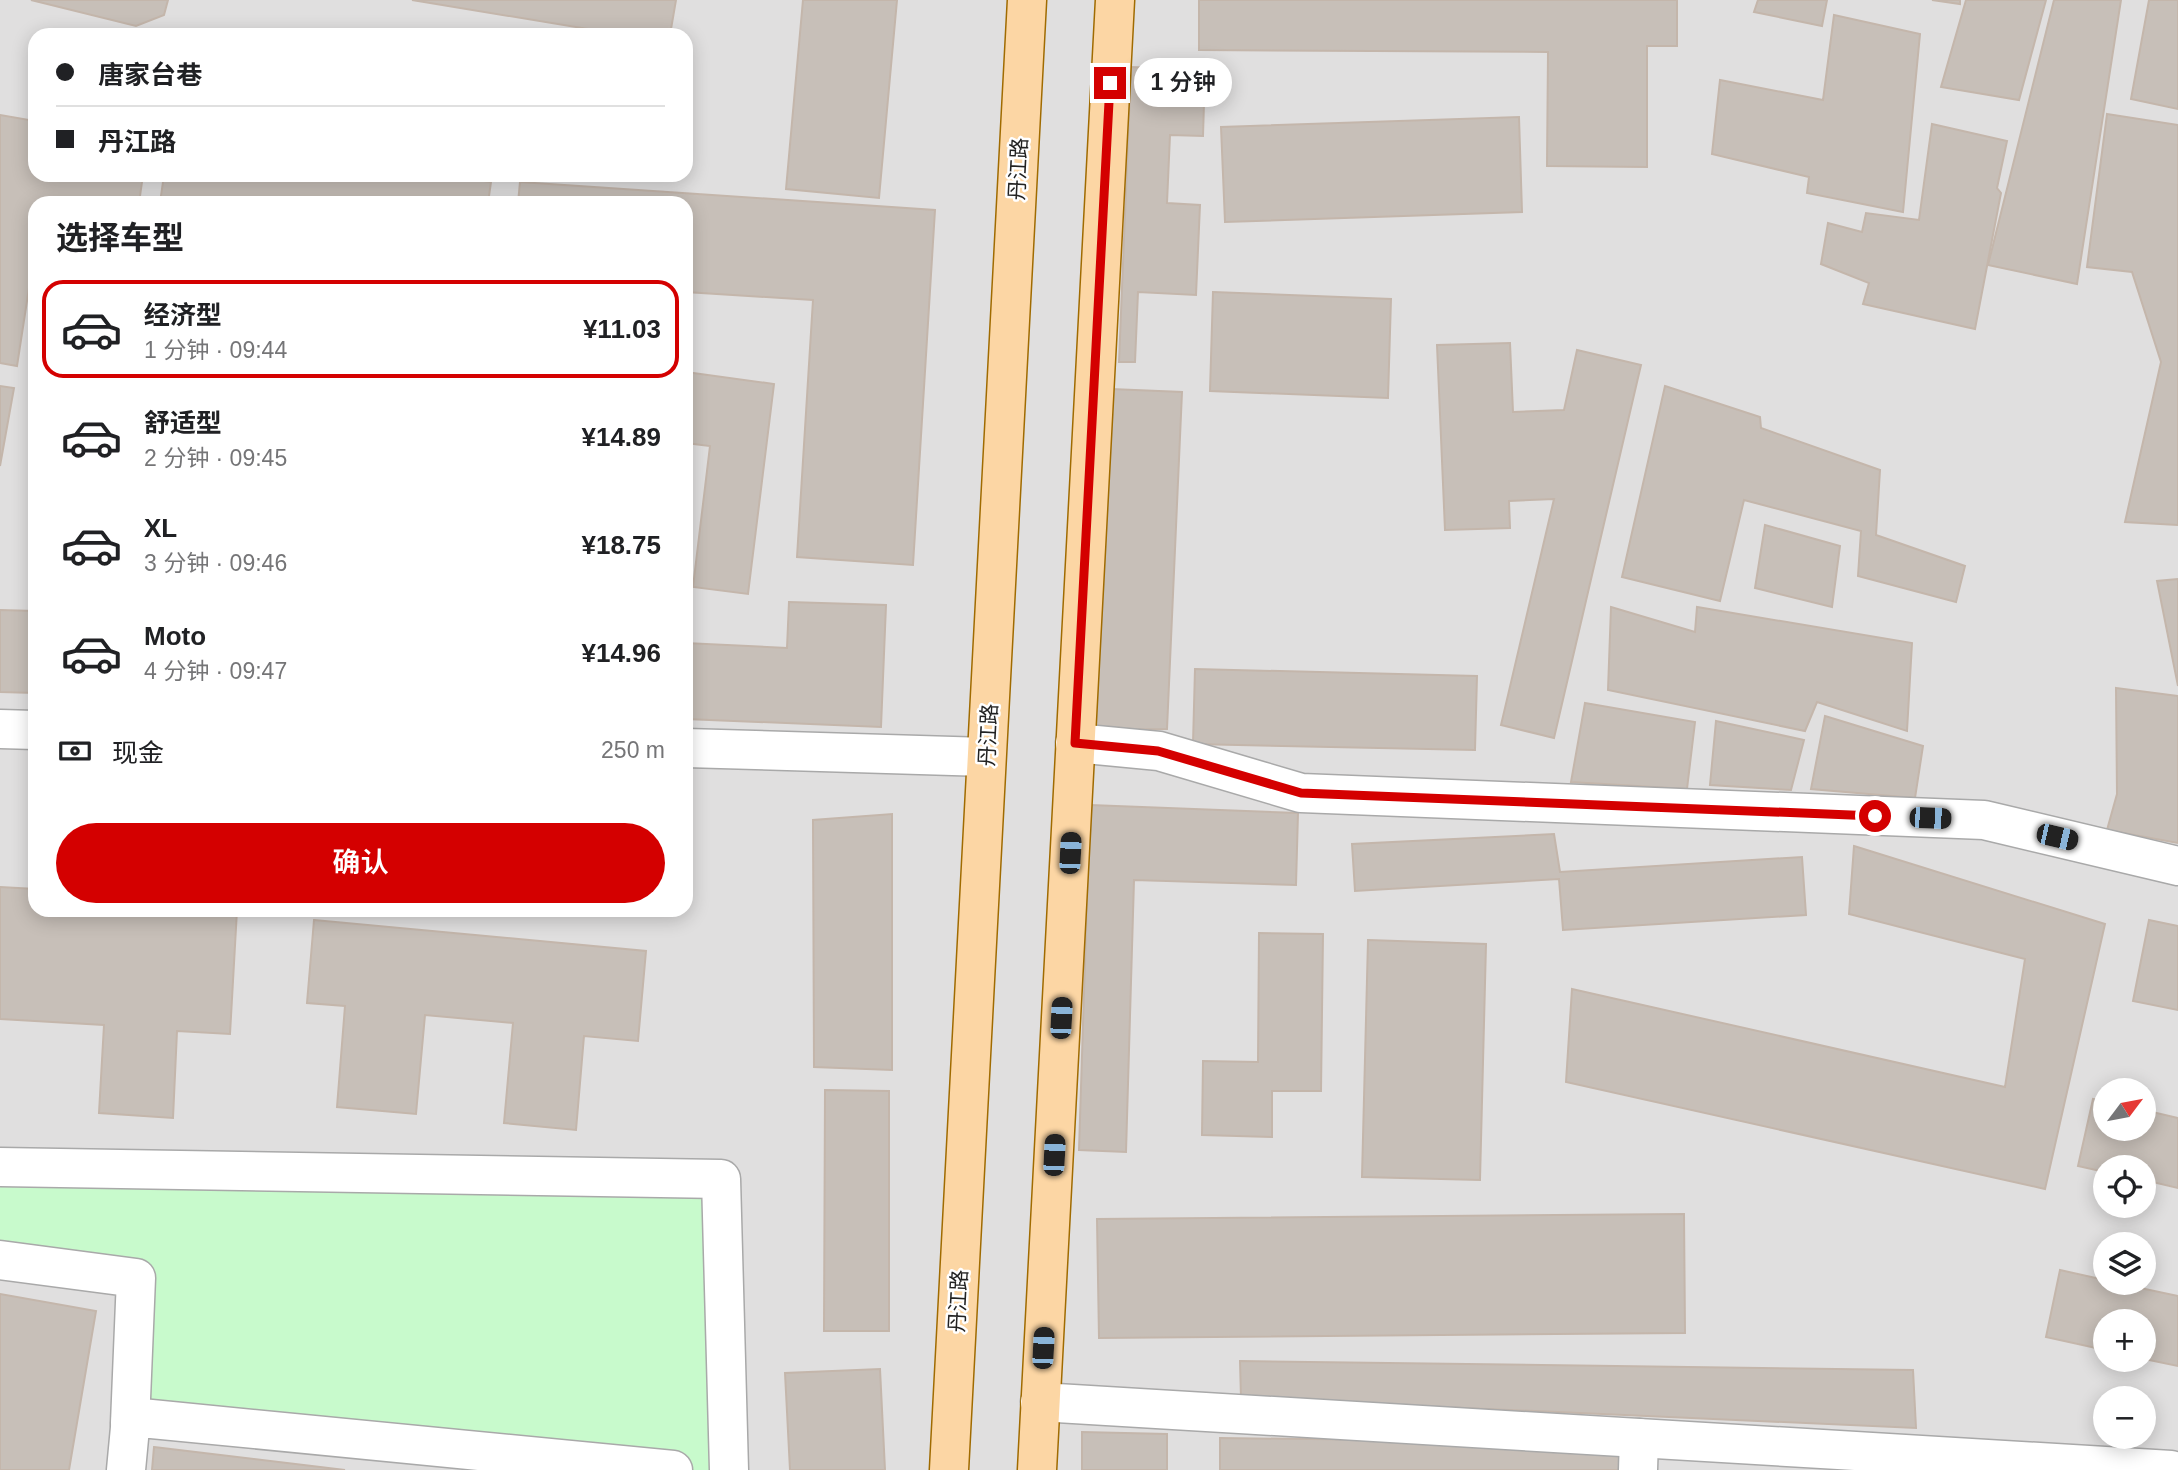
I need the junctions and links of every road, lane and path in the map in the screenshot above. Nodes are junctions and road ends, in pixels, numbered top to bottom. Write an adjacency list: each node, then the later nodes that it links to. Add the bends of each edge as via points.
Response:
1 (1027, 0): 7 (main road, 丹江路)
2 (1115, 0): 5 (main road)
3 (0, 729): 4 (street)
4 (28, 730)
5 (1075, 743): 8 (street, via 1158,751 1301,793 1984,821); 11 (main road)
6 (693, 748): 7 (street)
7 (986, 757): 17 (main road, 丹江路)
8 (2178, 866)
9 (0, 1167): 16 (street, via 721,1179)
10 (0, 1260): 12 (street, via 136,1279)
11 (1040, 1402): 13 (street); 18 (main road)
12 (130, 1423): 14 (street); 15 (street, via 131,1417)
13 (1639, 1454): 19 (street)
14 (126, 1470)
15 (673, 1470)
16 (729, 1470)
17 (949, 1470)
18 (1037, 1470)
19 (2171, 1470)

